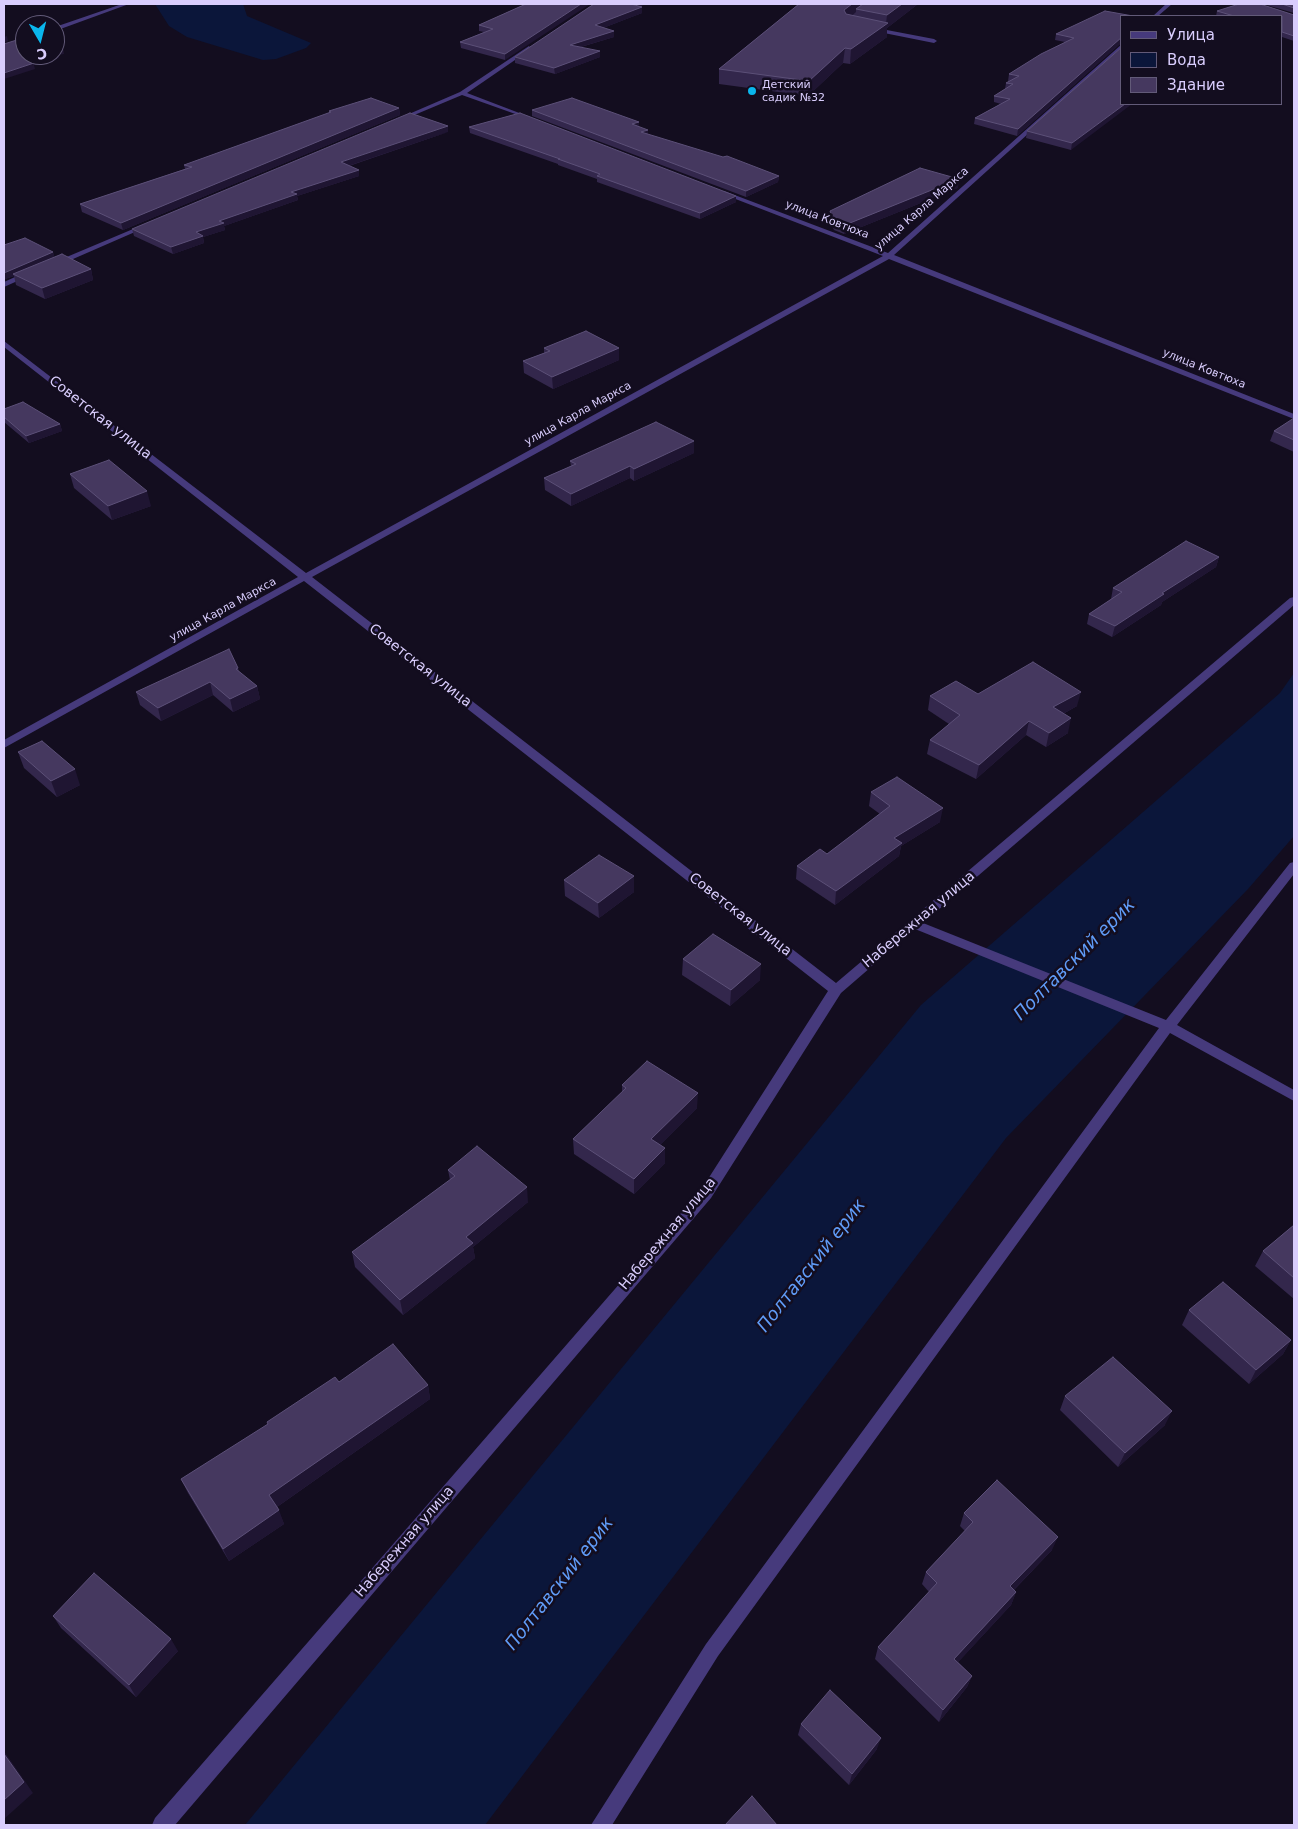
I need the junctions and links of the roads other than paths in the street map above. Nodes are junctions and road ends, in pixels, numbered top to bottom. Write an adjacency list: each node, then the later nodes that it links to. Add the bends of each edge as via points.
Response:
1 (126, 4): 4 (street)
2 (1169, 4): 3 (street)
3 (1156, 15)
4 (65, 25)
5 (865, 28): 6 (street)
6 (934, 41)
7 (533, 46): 9 (street)
8 (1120, 48): 14 (street, улица Карла Маркса)
9 (462, 93): 10 (street); 11 (street)
10 (389, 124)
11 (543, 124)
12 (714, 189): 14 (street, улица Ковтюха)
13 (150, 224): 15 (street)
14 (889, 256): 19 (street, улица Ковтюха); 20 (street, улица Карла Маркса)
15 (50, 266)
16 (40, 270): 17 (street)
17 (4, 285)
18 (4, 343): 20 (street, Советская улица)
19 (1294, 417)
20 (305, 577): 22 (street, улица Карла Маркса); 25 (street, Советская улица)
21 (1294, 600): 24 (street, Набережная улица)
22 (4, 745)
23 (1294, 866): 26 (street)
24 (914, 924): 25 (street, Набережная улица); 26 (street)
25 (836, 990): 28 (street, Набережная улица, via 706,1194)
26 (1168, 1026): 27 (street); 29 (street, via 712,1650)
27 (1294, 1096)
28 (162, 1825)
29 (601, 1825)

